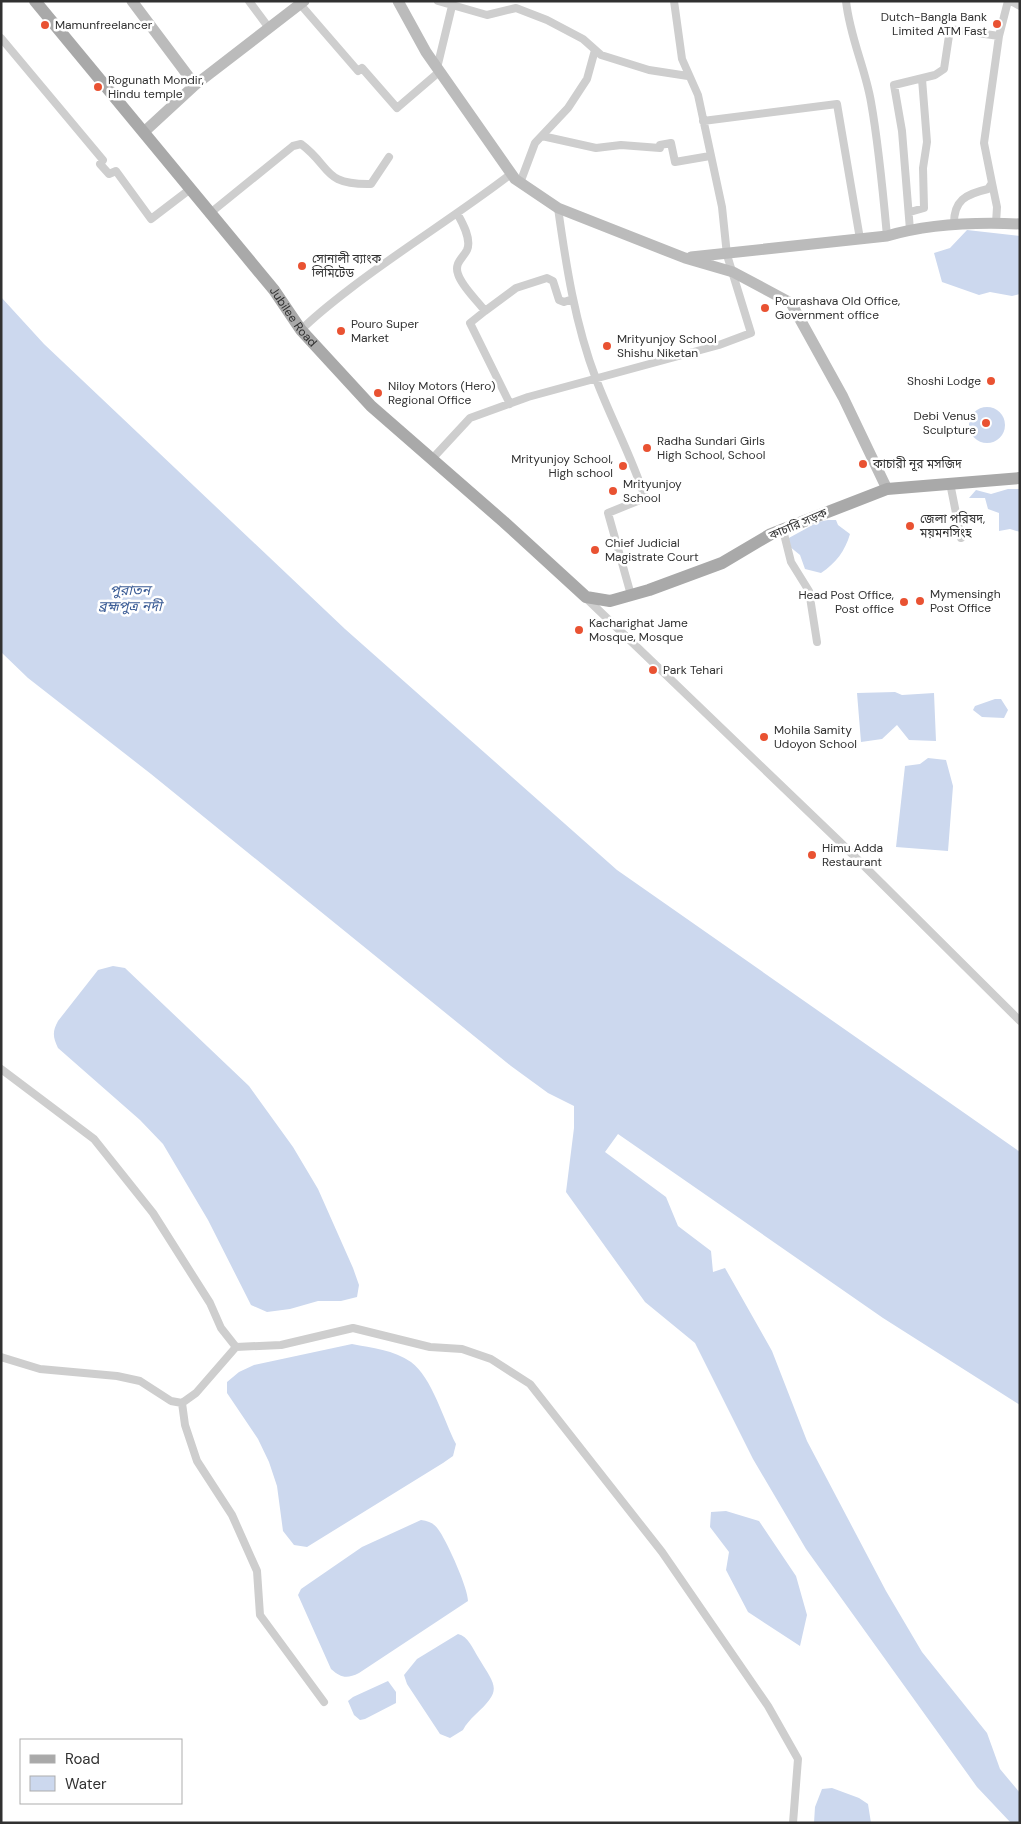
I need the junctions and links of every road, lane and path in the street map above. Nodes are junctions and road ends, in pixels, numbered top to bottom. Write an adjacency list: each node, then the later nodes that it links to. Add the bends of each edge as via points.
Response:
1 (35, 1): 22 (main road, Jubilee Road)
2 (132, 1): 20 (street)
3 (249, 1): 13 (street)
4 (398, 1): 17 (street)
5 (438, 1): 11 (street)
6 (674, 1): 18 (street, via 676,30)
7 (846, 1): 38 (street, via 849,28 871,100)
8 (1009, 1): 12 (street); 14 (street)
9 (302, 3): 13 (street); 17 (street, via 358,71 362,68 397,108)
10 (517, 5): 11 (street, via 487,15); 16 (street, via 583,39)
11 (452, 6): 17 (street)
12 (1020, 6)
13 (269, 28): 20 (street)
14 (999, 36): 19 (street, via 950,29 944,69); 27 (street, via 984,144)
15 (1, 38): 29 (street, via 104,160 100,164 109,174 116,171 151,219)
16 (595, 50): 18 (street, via 601,55 648,70); 23 (street, via 587,79 568,108)
17 (438, 70): 26 (street)
18 (688, 76): 21 (street, via 698,96)
19 (922, 78): 31 (street, via 927,142 923,168 924,208); 31 (street, via 894,85)
20 (195, 85): 22 (street)
21 (703, 120): 24 (street); 39 (street, via 837,104)
22 (144, 132): 29 (main road, Jubilee Road)
23 (542, 136): 24 (street, via 596,148 621,145 660,148 660,145 671,143 675,162); 28 (street, via 535,143)
24 (710, 156): 40 (street, via 722,207)
25 (389, 157): 33 (street, via 370,184 341,182 301,144 293,146)
26 (511, 174): 28 (street); 32 (street)
27 (992, 183): 34 (street); 36 (street, via 988,189 969,193 962,200 955,210)
28 (520, 184): 30 (street)
29 (189, 190): 33 (main road, Jubilee Road)
30 (558, 208): 41 (street); 43 (street)
31 (910, 212): 37 (street)
32 (457, 213): 44 (street, via 468,243 457,263 457,273); 45 (street, via 387,260)
33 (209, 214): 45 (main road, Jubilee Road, via 274,290)
34 (996, 223): 35 (street); 36 (street)
35 (1020, 224)
36 (954, 226): 37 (street)
37 (910, 230): 38 (street)
38 (886, 236): 39 (street)
39 (860, 239): 40 (street)
40 (727, 254): 41 (street); 42 (street)
41 (685, 258): 42 (street)
42 (733, 272): 46 (street, via 751,333 720,345); 51 (street, via 791,303 843,397)
43 (573, 299): 44 (street, via 559,300 553,282 547,278 516,288); 46 (street)
44 (485, 311): 47 (street, via 470,323)
45 (301, 330): 48 (main road, Jubilee Road, via 371,406)
46 (596, 378): 47 (street); 54 (street, via 645,498 608,514)
47 (510, 404): 48 (street, via 470,418)
48 (432, 459): 55 (main road, Jubilee Road)
49 (1020, 478): 50 (main road, কাচারি সড়ক)
50 (950, 482): 51 (main road, কাচারি সড়ক); 53 (street)
51 (888, 489): 52 (main road, কাচারি সড়ক)
52 (783, 530): 54 (main road, কাচারি সড়ক, via 722,562); 56 (street, via 791,562 809,591)
53 (961, 538)
54 (631, 594): 55 (main road, কাচারি সড়ক, via 610,600)
55 (586, 597): 57 (street)
56 (817, 642)
57 (1020, 1021)
58 (1, 1069): 59 (street, via 94,1139 153,1212 210,1303 221,1328)
59 (236, 1347): 61 (street, via 196,1393); 63 (street, via 281,1345 353,1328 430,1347 462,1349 491,1359 530,1384 662,1552 768,1706 798,1759)
60 (1, 1357): 61 (street, via 40,1369 140,1381 171,1401)
61 (182, 1403): 62 (street, via 184,1425 197,1461 232,1515 257,1571 260,1615)
62 (324, 1702)
63 (793, 1823)

